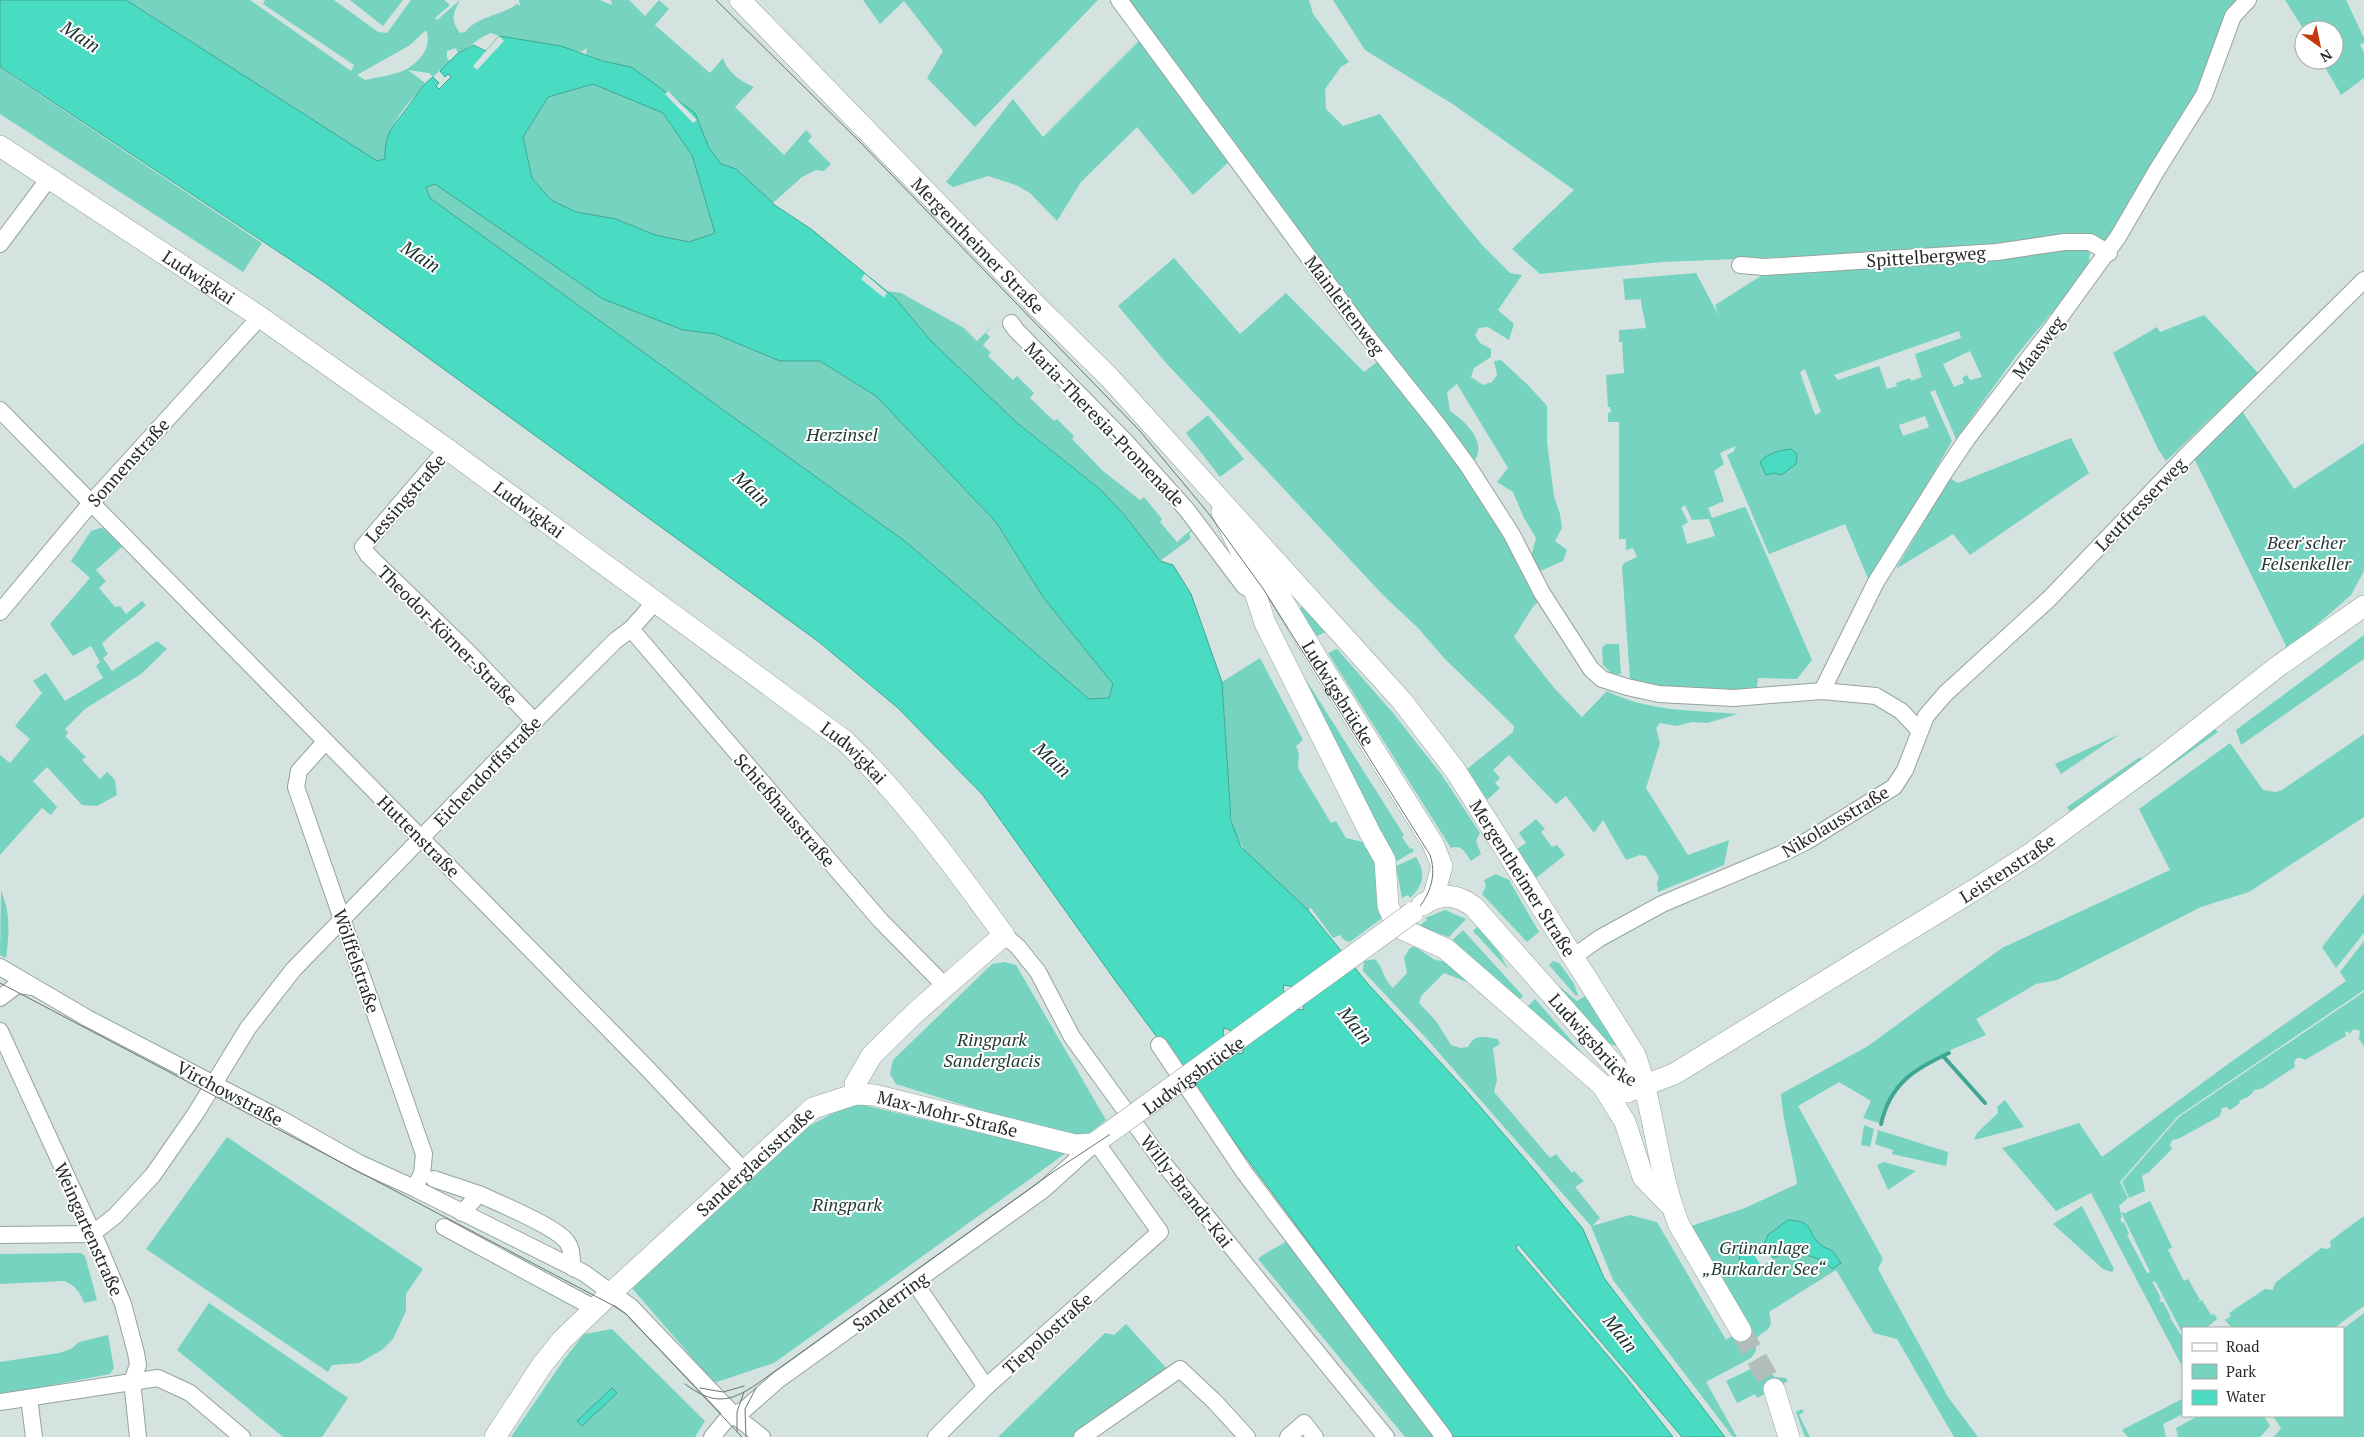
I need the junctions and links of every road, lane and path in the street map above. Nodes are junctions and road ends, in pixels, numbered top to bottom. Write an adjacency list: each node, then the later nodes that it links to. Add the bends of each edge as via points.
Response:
1 (740, 0): 14 (main road, Mergentheimer Straße, via 1109,377)
2 (1119, 0): 26 (street, Mainleitenweg, via 1363,331 1463,459 1591,669 1602,679 1659,694 1734,698)
3 (2248, 0): 7 (street, Maasweg, via 2233,16 2204,95)
4 (0, 146): 5 (main road, Ludwigkai)
5 (50, 177): 6 (street); 10 (main road, Ludwigkai)
6 (0, 244)
7 (2108, 253): 8 (street, Spittelbergweg, via 2090,242 2064,242 1997,252 1765,267); 26 (street, Maasweg, via 1946,470 1876,582)
8 (1740, 265)
9 (2364, 280): 28 (street, Leutfresserweg, via 2185,457 2049,599 1946,693 1926,716)
10 (260, 316): 13 (main road, Ludwigkai); 15 (street, Sonnenstraße)
11 (1011, 323): 18 (street, Maria-Theresia-Promenade, via 1126,442 1187,510 1244,586)
12 (0, 410): 15 (street, Huttenstraße)
13 (447, 449): 16 (street, Lessingstraße); 20 (main road, Ludwigkai)
14 (1213, 494): 17 (main road, Ludwigsbrücke); 18 (main road, Mergentheimer Straße, via 1244,558); 19 (main road, Mergentheimer Straße)
15 (91, 503): 22 (street, Sonnenstraße); 29 (street, Huttenstraße)
16 (363, 547): 27 (street, Theodor-Körner-Straße)
17 (1276, 588): 18 (main road); 19 (main road); 25 (main road, Ludwigsbrücke)
18 (1256, 593): 43 (main road, Mergentheimer Straße, via 1265,623 1382,851 1387,870 1388,906 1395,922 1404,930 1446,949)
19 (1307, 597): 24 (main road, Mergentheimer Straße)
20 (655, 602): 23 (street, Eichendorffstraße); 33 (main road, Ludwigkai, via 845,741 914,814)
21 (2364, 606): 42 (main road, Leistenstraße, via 2277,667 2152,765 1980,887 1674,1074)
22 (0, 612)
23 (631, 629): 27 (street, Eichendorffstraße, via 615,641); 36 (street, Schießhausstraße, via 880,920)
24 (1346, 639): 25 (main road, via 1328,644 1319,653); 34 (main road, Mergentheimer Straße, via 1402,701 1455,770)
25 (1318, 660): 31 (main road, Ludwigsbrücke, via 1433,844 1442,866)
26 (1822, 692): 28 (street, via 1876,696 1901,711)
27 (535, 722): 30 (street, Eichendorffstraße)
28 (1919, 730): 34 (street, Nikolausstraße, via 1905,770 1894,787 1880,798 1783,854 1662,904 1600,938)
29 (325, 742): 30 (street, Huttenstraße); 32 (street, Wölffelstraße, via 299,771 296,786)
30 (422, 839): 32 (street, Eichendorffstraße); 48 (street, Huttenstraße, via 646,1067)
31 (1434, 898): 42 (main road, Ludwigsbrücke, via 1453,895 1474,907); 45 (main road, Ludwigsbrücke, bridge)
32 (343, 920): 41 (street, Eichendorffstraße, via 293,970 248,1028); 50 (street, Wölffelstraße, via 424,1154 422,1174)
33 (1004, 935): 36 (main road); 80 (street, Willy-Brandt-Kai, via 1018,946 1038,972 1072,1037 1164,1164)
34 (1573, 957): 42 (main road, Mergentheimer Straße, via 1635,1055)
35 (0, 967): 37 (street, Virchowstraße)
36 (945, 986): 44 (main road, via 872,1055 855,1084)
37 (33, 987): 38 (street, via 16,985); 41 (street, Virchowstraße)
38 (0, 998)
39 (0, 1031): 56 (street, Weingartenstraße)
40 (1160, 1045): 81 (street, via 1244,1172)
41 (212, 1084): 50 (street, Virchowstraße, via 359,1163); 56 (street, Eichendorffstraße, via 153,1175 115,1216)
42 (1632, 1084): 43 (main road, Mergentheimer Straße); 51 (main road, Mergentheimer Straße); 53 (main road, Mergentheimer Straße, via 1658,1150)
43 (1602, 1085): 51 (main road, via 1625,1122 1643,1177)
44 (856, 1094): 46 (main road, Max-Mohr-Straße, via 874,1095); 48 (main road, Sanderglacisstraße, via 813,1108)
45 (1096, 1142): 46 (main road, Max-Mohr-Straße); 47 (street, Sanderring); 64 (street, Tiepolostraße, via 1160,1232)
46 (1075, 1145): 47 (street)
47 (1070, 1167): 59 (street, Sanderring)
48 (744, 1172): 60 (main road, Sanderglacisstraße)
49 (434, 1179): 52 (street)
50 (414, 1188): 54 (street, Virchowstraße)
51 (1658, 1192): 53 (main road, Mergentheimer Straße)
52 (479, 1194): 54 (street); 58 (street, via 566,1240 572,1250)
53 (1672, 1208): 62 (main road)
54 (462, 1213): 58 (street, Virchowstraße)
55 (444, 1227): 61 (street)
56 (92, 1234): 57 (street); 63 (street, Weingartenstraße, via 123,1304 129,1326 138,1365)
57 (0, 1235)
58 (573, 1268): 60 (street, Virchowstraße)
59 (914, 1283): 64 (street); 68 (street, Sanderring)
60 (610, 1293): 61 (main road, Sanderglacisstraße); 68 (street, Virchowstraße, via 631,1307)
61 (594, 1308): 73 (main road, Sanderglacisstraße, via 542,1365)
62 (1741, 1331)
63 (132, 1382): 66 (street); 71 (street, Weingartenstraße); 72 (street, via 158,1378 190,1393)
64 (986, 1387): 76 (street, Tiepolostraße)
65 (1774, 1389): 82 (main road)
66 (29, 1398): 67 (street); 70 (street)
67 (0, 1402)
68 (734, 1415): 74 (street, Sanderring); 75 (street, Virchowstraße)
69 (1311, 1431): 79 (street, via 1304,1423)
70 (34, 1437)
71 (138, 1437)
72 (242, 1437)
73 (495, 1437)
74 (712, 1437)
75 (762, 1437)
76 (936, 1437)
77 (1082, 1437): 78 (street, via 1180,1369)
78 (1247, 1437)
79 (1288, 1437)
80 (1386, 1437)
81 (1444, 1437)
82 (1789, 1437)

